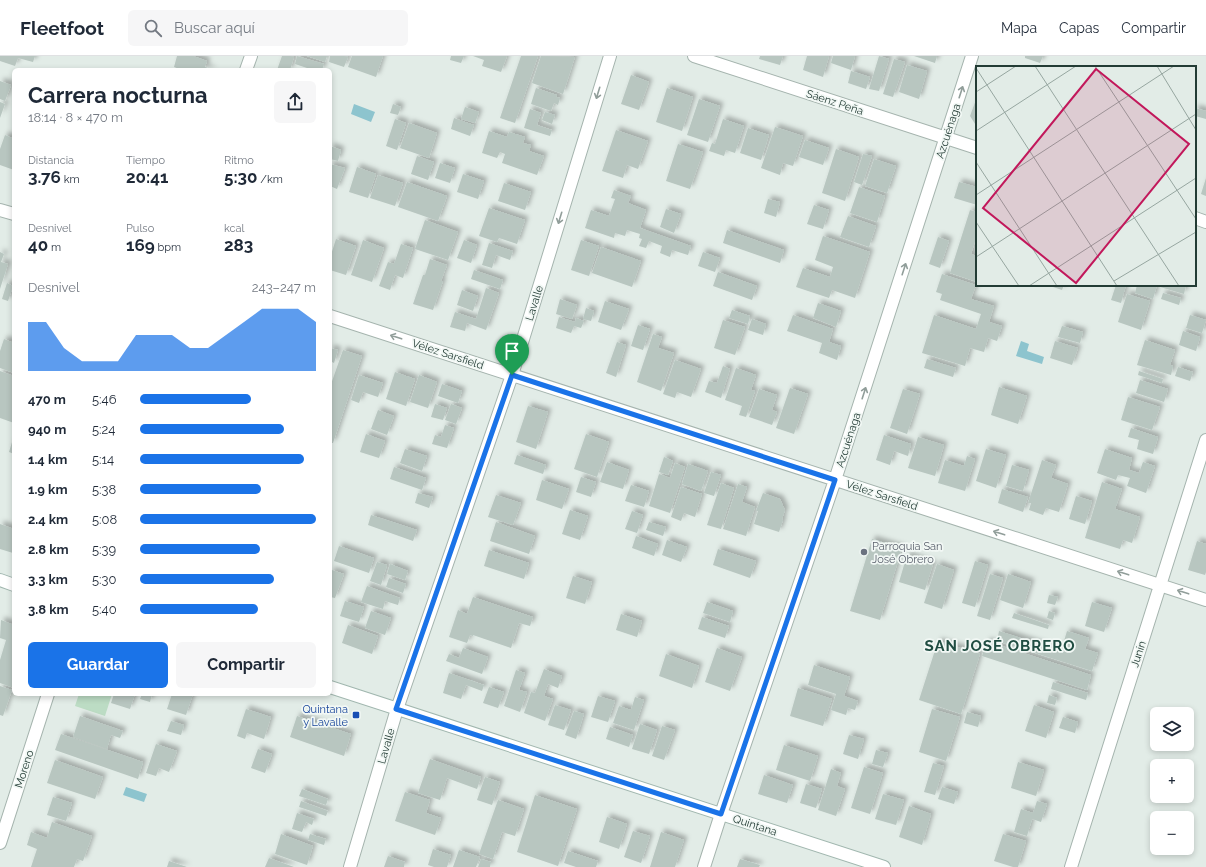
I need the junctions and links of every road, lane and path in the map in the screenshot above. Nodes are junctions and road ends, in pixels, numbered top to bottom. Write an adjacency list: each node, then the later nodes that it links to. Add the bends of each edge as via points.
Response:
1 (251, 56): 5 (street)
2 (610, 56): 13 (street, Lavalle, one-way to 13)
3 (694, 56): 6 (street, Sáenz Peña)
4 (972, 56): 6 (street, Azcuénaga, one-way to 4)
5 (247, 68)
6 (946, 138): 7 (street, Sáenz Peña); 15 (street, Azcuénaga, one-way to 6)
7 (976, 148)
8 (0, 210): 9 (street)
9 (12, 213)
10 (1196, 218): 11 (street)
11 (1206, 222)
12 (332, 317): 13 (street, Vélez Sarsfield, one-way to 12)
13 (512, 375): 15 (street, Vélez Sarsfield); 22 (street, Lavalle)
14 (1206, 440): 18 (street, Junín)
15 (835, 480): 18 (street, Vélez Sarsfield, one-way to 15); 23 (street, Azcuénaga)
16 (0, 580): 17 (street)
17 (12, 584)
18 (1160, 585): 19 (street, Vélez Sarsfield, one-way to 18); 28 (street, Junín)
19 (1206, 600)
20 (332, 688): 22 (street, Quintana)
21 (47, 696): 24 (street, Moreno)
22 (396, 709): 23 (street, Quintana); 25 (street, Lavalle)
23 (721, 814): 26 (street, Azcuénaga); 27 (street, Quintana)
24 (0, 844)
25 (350, 867)
26 (704, 867)
27 (884, 867)
28 (1071, 867)

